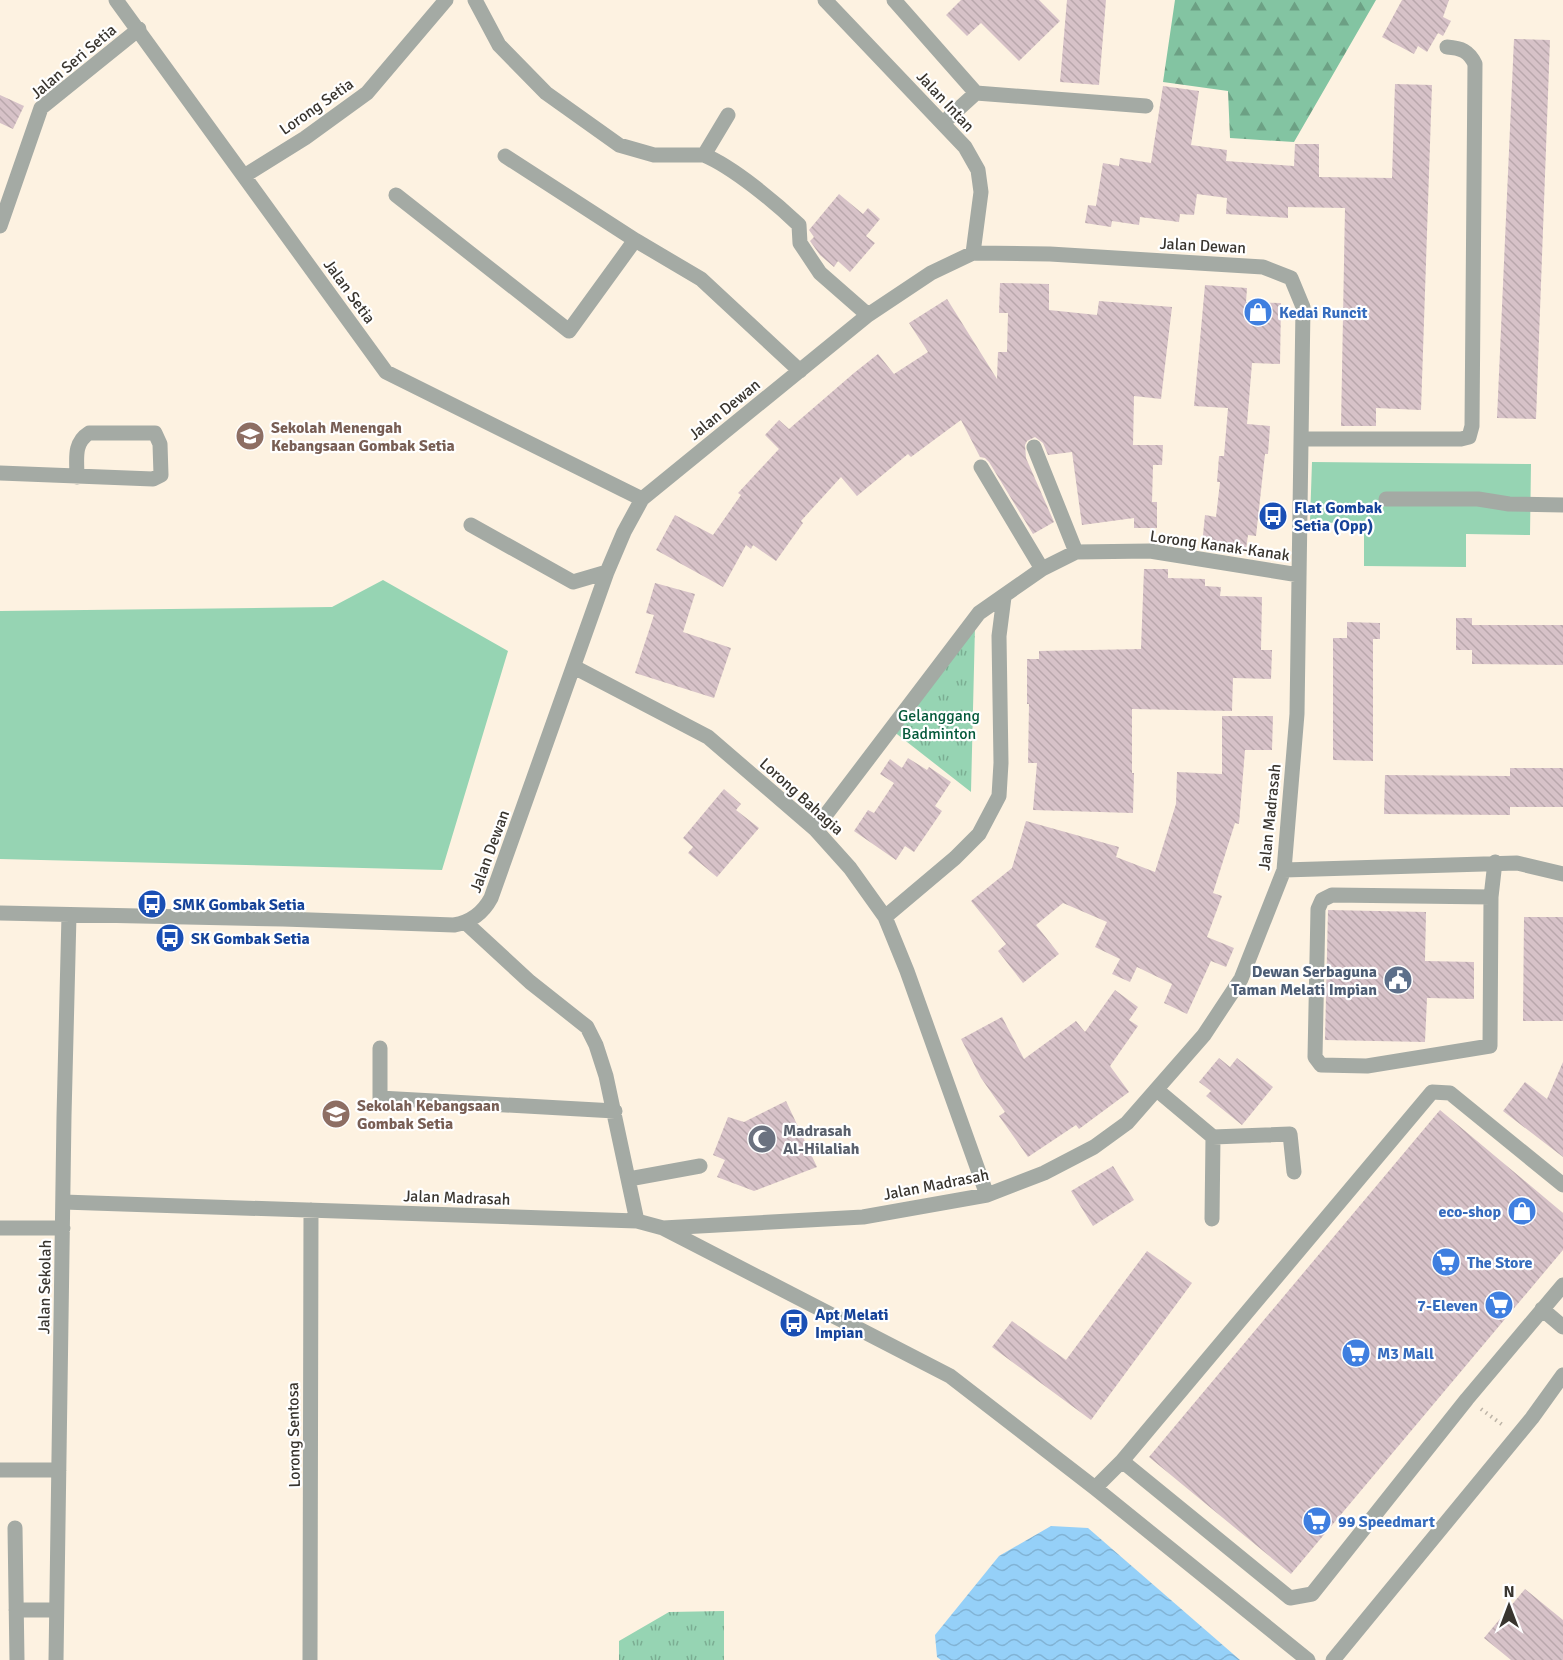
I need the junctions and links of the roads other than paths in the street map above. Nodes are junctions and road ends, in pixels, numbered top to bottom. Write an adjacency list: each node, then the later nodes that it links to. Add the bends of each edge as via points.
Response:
1 (116, 0): 6 (street, Jalan Setia)
2 (446, 0): 14 (street, Lorong Setia, via 367,93)
3 (475, 0): 12 (street, via 499,45 546,93 619,145 654,155)
4 (825, 0): 11 (street, Jalan Intan)
5 (894, 0): 8 (street)
6 (139, 29): 14 (street, Jalan Setia); 16 (street, Jalan Seri Setia, via 41,108)
7 (1447, 47): 22 (street, via 1467,52 1475,64 1469,437)
8 (976, 93): 9 (street); 11 (street)
9 (1146, 106)
10 (728, 115): 12 (street)
11 (943, 123): 18 (street, Jalan Intan, via 965,147 978,170 981,192)
12 (704, 155): 20 (street, via 718,161 799,225 800,243 820,273)
13 (505, 156): 17 (street)
14 (244, 176): 27 (street, Jalan Setia, via 386,372)
15 (396, 195): 17 (street, via 569,332)
16 (0, 226)
17 (635, 240): 21 (street, via 701,279)
18 (973, 253): 19 (street, Jalan Dewan); 20 (street, Jalan Dewan, via 931,273)
19 (1263, 267): 22 (street, Jalan Madrasah, via 1291,278 1303,307)
20 (868, 315): 21 (street, Jalan Dewan)
21 (800, 371): 27 (street, Jalan Dewan)
22 (1301, 439): 34 (street, Jalan Madrasah)
23 (1034, 447): 31 (street)
24 (981, 467): 32 (street)
25 (0, 473): 26 (street)
26 (77, 477): 26 (street, via 161,475 160,444 155,433 89,433 81,438 77,448)
27 (642, 499): 33 (street, Jalan Dewan)
28 (1386, 499): 29 (street)
29 (1563, 505)
30 (471, 525): 33 (street, via 573,582)
31 (1076, 552): 32 (street, Lorong Kanak-Kanak); 34 (street, Lorong Kanak-Kanak, via 1150,551)
32 (1042, 569): 35 (street, Lorong Kanak-Kanak)
33 (607, 572): 36 (street, Jalan Dewan)
34 (1299, 575): 39 (street, Jalan Madrasah, via 1297,714)
35 (1004, 597): 37 (street, Lorong Kanak-Kanak, via 979,613); 44 (street, via 999,636 999,796 979,834)
36 (574, 668): 37 (street, Lorong Bahagia, via 708,737); 45 (street, Jalan Dewan, via 491,898 480,914)
37 (815, 829): 44 (street, Lorong Bahagia, via 850,868)
38 (1495, 862): 39 (street); 40 (street); 41 (street)
39 (1284, 870): 47 (street, Jalan Madrasah, via 1241,979 1204,1035)
40 (1563, 874)
41 (1491, 897): 41 (street, via 1332,895 1322,900 1318,909 1315,1057 1321,1065 1367,1066 1490,1046)
42 (0, 913): 43 (street)
43 (69, 915): 45 (street); 55 (street, Jalan Sekolah)
44 (885, 917): 54 (street, Lorong Bahagia)
45 (466, 923): 48 (street, via 530,982 587,1027)
46 (380, 1048): 48 (street, via 380,1098)
47 (1157, 1090): 49 (street); 54 (street, Jalan Madrasah, via 1128,1123 1094,1147 1044,1173)
48 (615, 1111): 52 (street)
49 (1213, 1137): 51 (street, via 1290,1134); 57 (street)
50 (700, 1166): 52 (street)
51 (1294, 1172)
52 (629, 1179): 58 (street)
53 (1563, 1185): 66 (street, via 1450,1093 1432,1092)
54 (987, 1195): 61 (street, Jalan Madrasah, via 863,1217)
55 (63, 1202): 56 (street, Jalan Madrasah); 60 (street, Jalan Sekolah)
56 (311, 1210): 58 (street, Jalan Madrasah); 75 (street, Lorong Sentosa)
57 (1212, 1219)
58 (637, 1221): 61 (street, Jalan Madrasah)
59 (0, 1228): 60 (street)
60 (63, 1228): 68 (street, Jalan Sekolah)
61 (663, 1228): 69 (street, via 950,1376)
62 (1563, 1285): 63 (street)
63 (1542, 1309): 64 (street); 66 (street, via 1312,1594 1290,1598)
64 (1563, 1327)
65 (1563, 1375): 77 (street)
66 (1122, 1461): 69 (street)
67 (0, 1470): 68 (street)
68 (59, 1470): 72 (street, Jalan Sekolah)
69 (1095, 1488): 76 (street)
70 (15, 1528): 71 (street)
71 (16, 1610): 72 (street); 73 (street)
72 (56, 1610): 74 (street, Jalan Sekolah)
73 (17, 1660)
74 (56, 1660)
75 (310, 1660)
76 (1308, 1660)
77 (1333, 1660)

